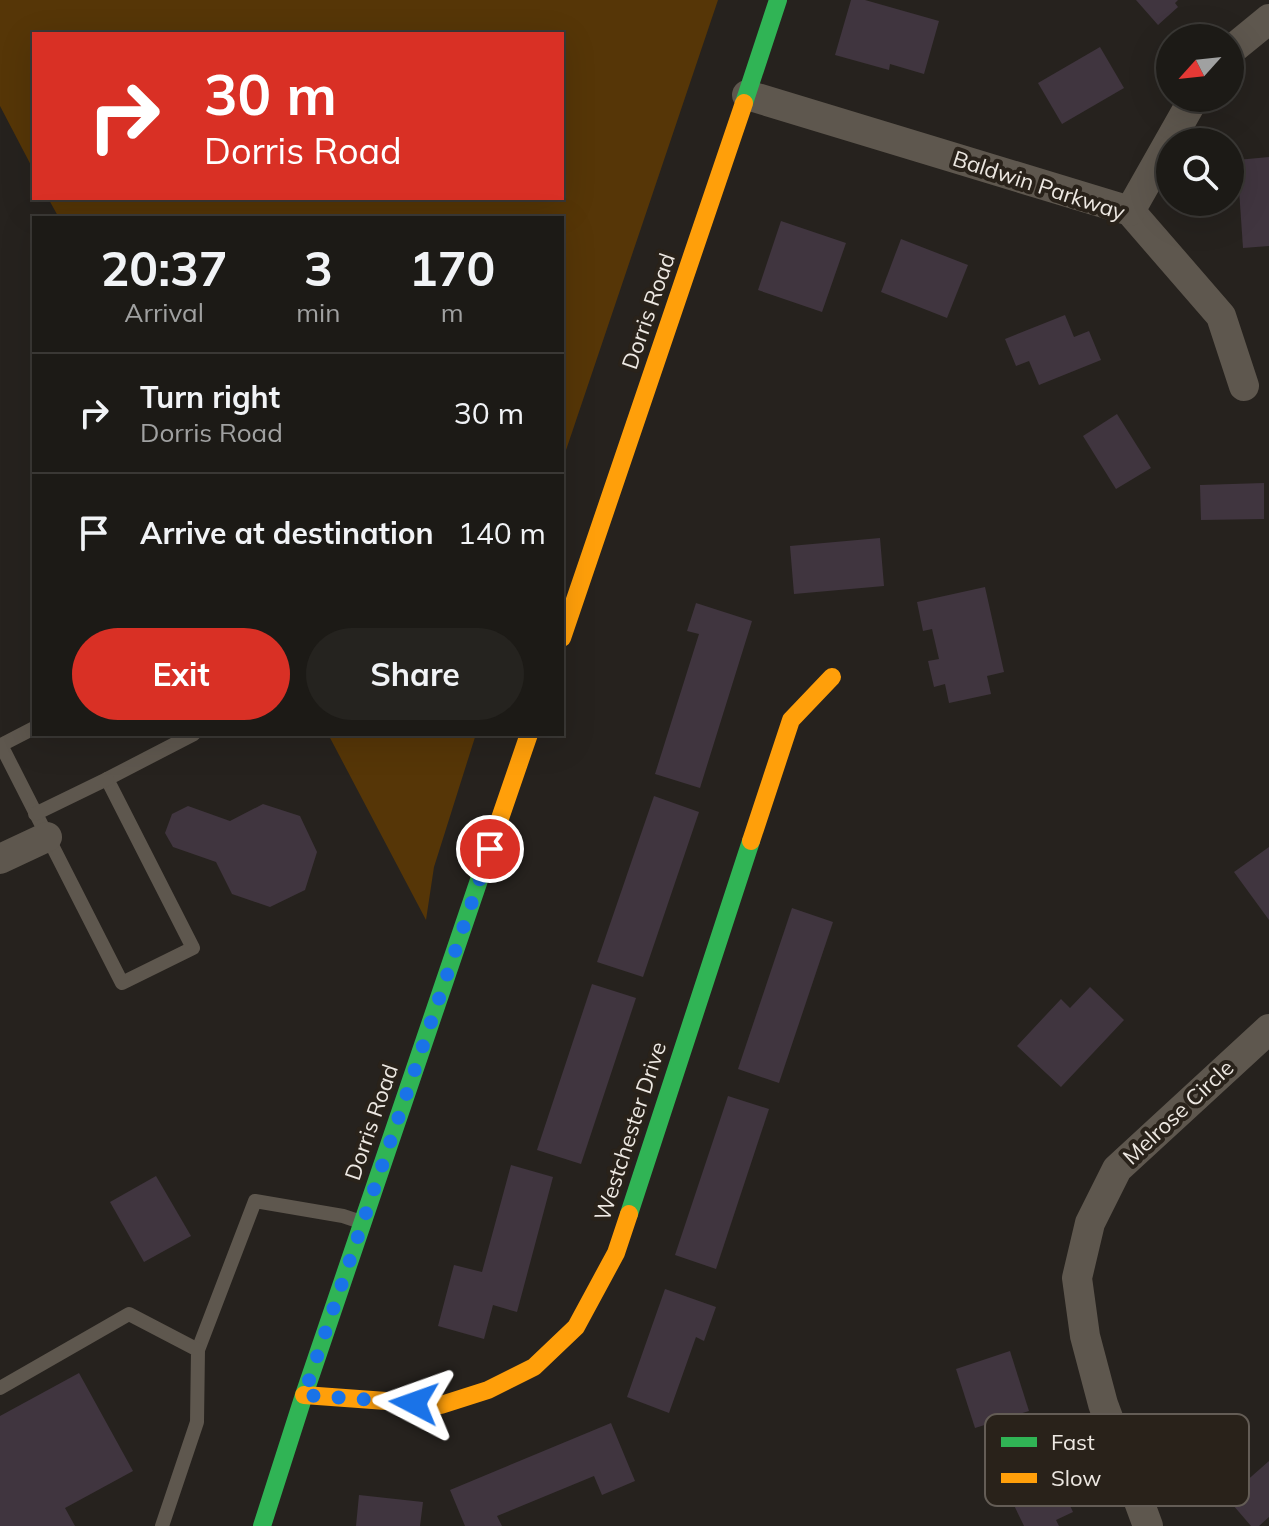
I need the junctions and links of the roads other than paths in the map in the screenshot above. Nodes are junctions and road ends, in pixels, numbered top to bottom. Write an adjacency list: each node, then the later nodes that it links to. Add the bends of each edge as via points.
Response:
1 (778, 0): 4 (street, Dorris Road)
2 (1269, 19): 3 (street)
3 (1244, 40)
4 (747, 95): 6 (street, Baldwin Parkway); 8 (street, Dorris Road)
5 (1186, 112): 6 (street)
6 (1130, 211): 7 (street, Baldwin Parkway, via 1221,316)
7 (1244, 386)
8 (564, 632)
9 (832, 677): 20 (street, Westchester Drive, via 791,720 616,1253 576,1327 534,1367 441,1405)
10 (32, 729): 14 (lane, via 1,745)
11 (528, 736): 17 (street, Dorris Road)
12 (168, 740): 13 (lane)
13 (107, 779): 14 (lane); 14 (lane, via 193,948 122,983)
14 (41, 826): 15 (street)
15 (0, 859)
16 (1269, 1029): 21 (street, Melrose Circle, via 1117,1169 1090,1223 1077,1278 1085,1336)
17 (362, 1223): 18 (lane, via 255,1201); 20 (street, Dorris Road)
18 (198, 1350): 19 (lane, via 129,1314); 23 (lane, via 197,1422)
19 (0, 1388)
20 (304, 1395): 24 (street, Dorris Road)
21 (1107, 1414)
22 (1141, 1506): 25 (street, Melrose Circle)
23 (162, 1526)
24 (262, 1526)
25 (1148, 1526)

